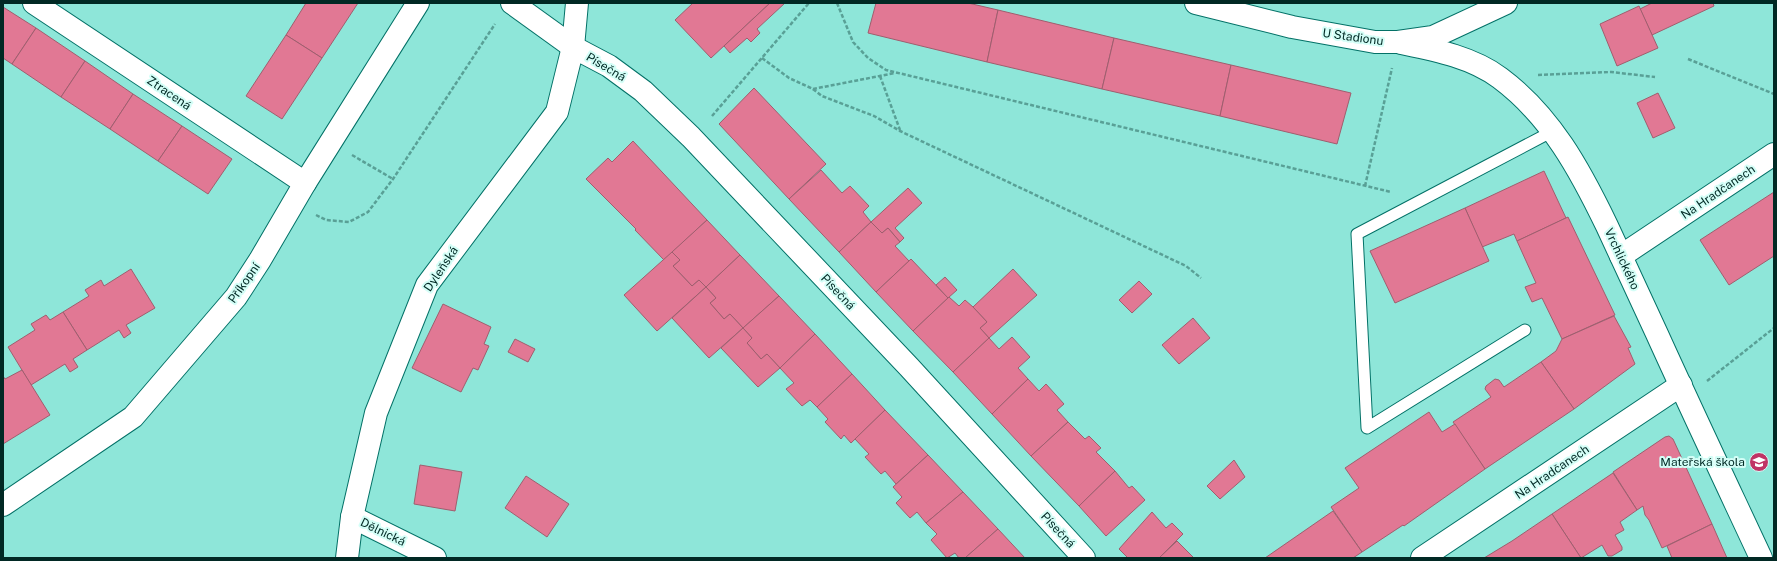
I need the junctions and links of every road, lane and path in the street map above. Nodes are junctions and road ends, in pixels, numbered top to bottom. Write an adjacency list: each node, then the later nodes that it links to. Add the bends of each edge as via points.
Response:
1 (34, 3): 26 (street, Ztracená)
2 (418, 3): 23 (street, Příkopní)
3 (512, 3): 11 (street, Písečná)
4 (577, 3): 11 (street, Dyleňská)
5 (809, 3): 12 (path)
6 (837, 3): 14 (path, via 853,42 868,58 886,70)
7 (1196, 3): 10 (street, U Stadionu, via 1292,26 1376,42)
8 (1506, 3): 10 (street, U Stadionu, via 1433,37)
9 (495, 23): 25 (path)
10 (1398, 42): 16 (street, Vrchlického, via 1455,56); 27 (path)
11 (573, 47): 36 (street, Dyleňská, via 557,112 427,285 376,412); 39 (street, Písečná, via 609,66 643,91 691,137)
12 (762, 58): 18 (path, via 789,78); 20 (path)
13 (1688, 59): 19 (path)
14 (896, 73): 15 (path); 27 (path)
15 (880, 76): 18 (path); 21 (path)
16 (1500, 77): 17 (path, via 1611,72); 22 (street, Vrchlického)
17 (1655, 77)
18 (813, 89): 21 (path, via 822,96 874,116)
19 (1774, 94)
20 (712, 116)
21 (900, 131): 31 (path, via 1186,266)
22 (1553, 131): 28 (lane); 30 (street, Vrchlického, via 1581,174)
23 (331, 143): 25 (path); 26 (street, Příkopní)
24 (1774, 154): 30 (street, Na Hradčanech)
25 (393, 180): 29 (path, via 368,212 349,222 326,220)
26 (305, 183): 29 (street, Příkopní)
27 (1365, 186): 28 (path)
28 (1423, 200): 33 (lane, via 1357,234 1367,428)
29 (294, 202): 35 (street, Příkopní, via 236,297 134,417)
30 (1621, 256): 34 (street, Vrchlického)
31 (1201, 278)
32 (1774, 328): 34 (path)
33 (1525, 330)
34 (1683, 391): 40 (street, Na Hradčanech); 41 (street, Vrchlického)
35 (3, 504)
36 (352, 517): 37 (street, Dyleňská); 38 (street, Dělnická)
37 (347, 558)
38 (435, 558)
39 (1084, 558)
40 (1422, 558)
41 (1761, 558)

